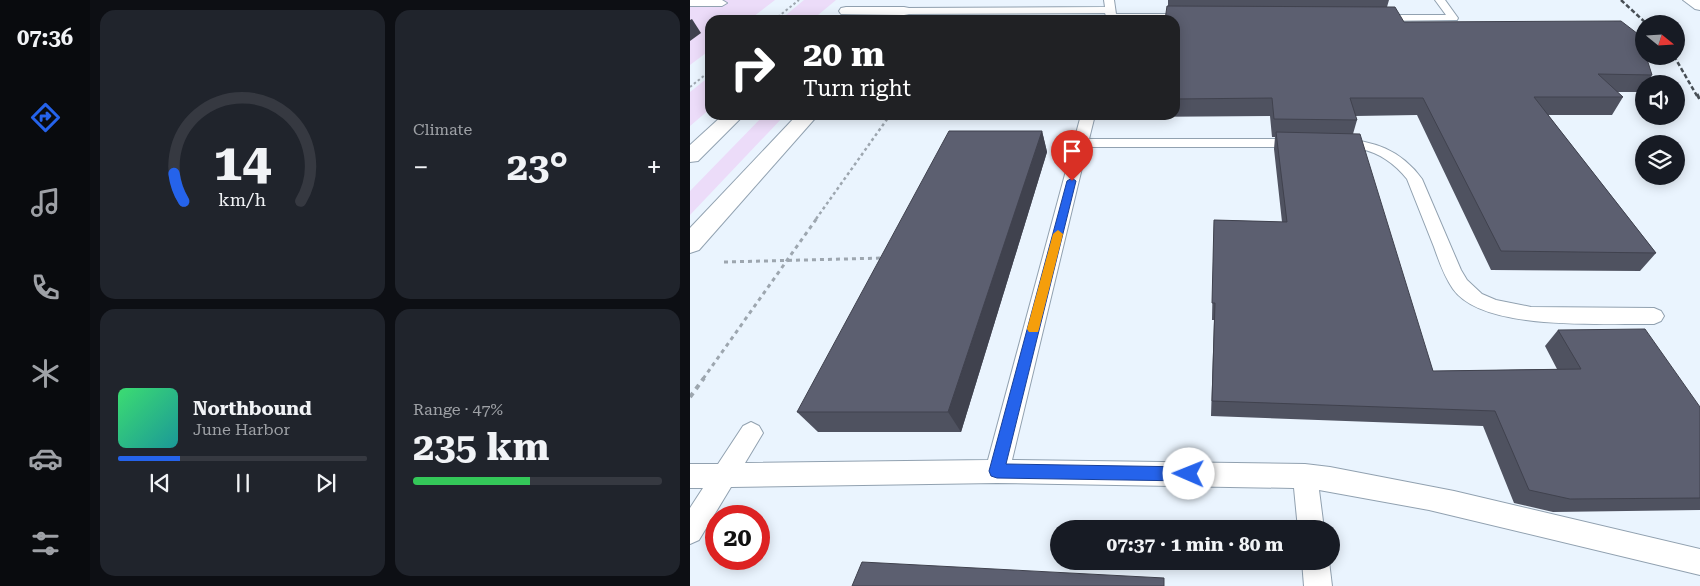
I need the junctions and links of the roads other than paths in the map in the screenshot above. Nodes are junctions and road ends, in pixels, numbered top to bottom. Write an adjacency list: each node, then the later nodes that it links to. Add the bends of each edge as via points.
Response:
1 (858, 0): 10 (main road)
2 (1440, 0): 15 (lane, via 1453,18)
3 (1690, 0): 6 (main road)
4 (690, 3): 5 (lane)
5 (722, 3)
6 (1700, 6)
7 (904, 10): 8 (lane); 10 (main road)
8 (994, 10): 9 (lane); 11 (lane)
9 (1110, 12): 12 (lane)
10 (841, 15)
11 (991, 15)
12 (1163, 15)
13 (1180, 16): 14 (lane)
14 (1199, 17)
15 (1365, 18)
16 (729, 120): 20 (main road)
17 (803, 120): 21 (main road)
18 (1087, 120): 19 (lane)
19 (1081, 143): 22 (lane, via 1320,143 1360,144 1378,149 1407,167 1460,285 1475,299 1493,307 1530,314); 24 (lane)
20 (690, 156)
21 (690, 244)
22 (1654, 316)
23 (750, 433): 25 (lane)
24 (997, 471): 25 (lane); 27 (lane)
25 (724, 474): 26 (lane); 29 (lane)
26 (690, 476)
27 (1305, 476): 28 (lane); 30 (lane, via 1380,486)
28 (1310, 520)
29 (690, 531)
30 (1700, 562)
31 (1316, 570): 32 (lane)
32 (1318, 586)

